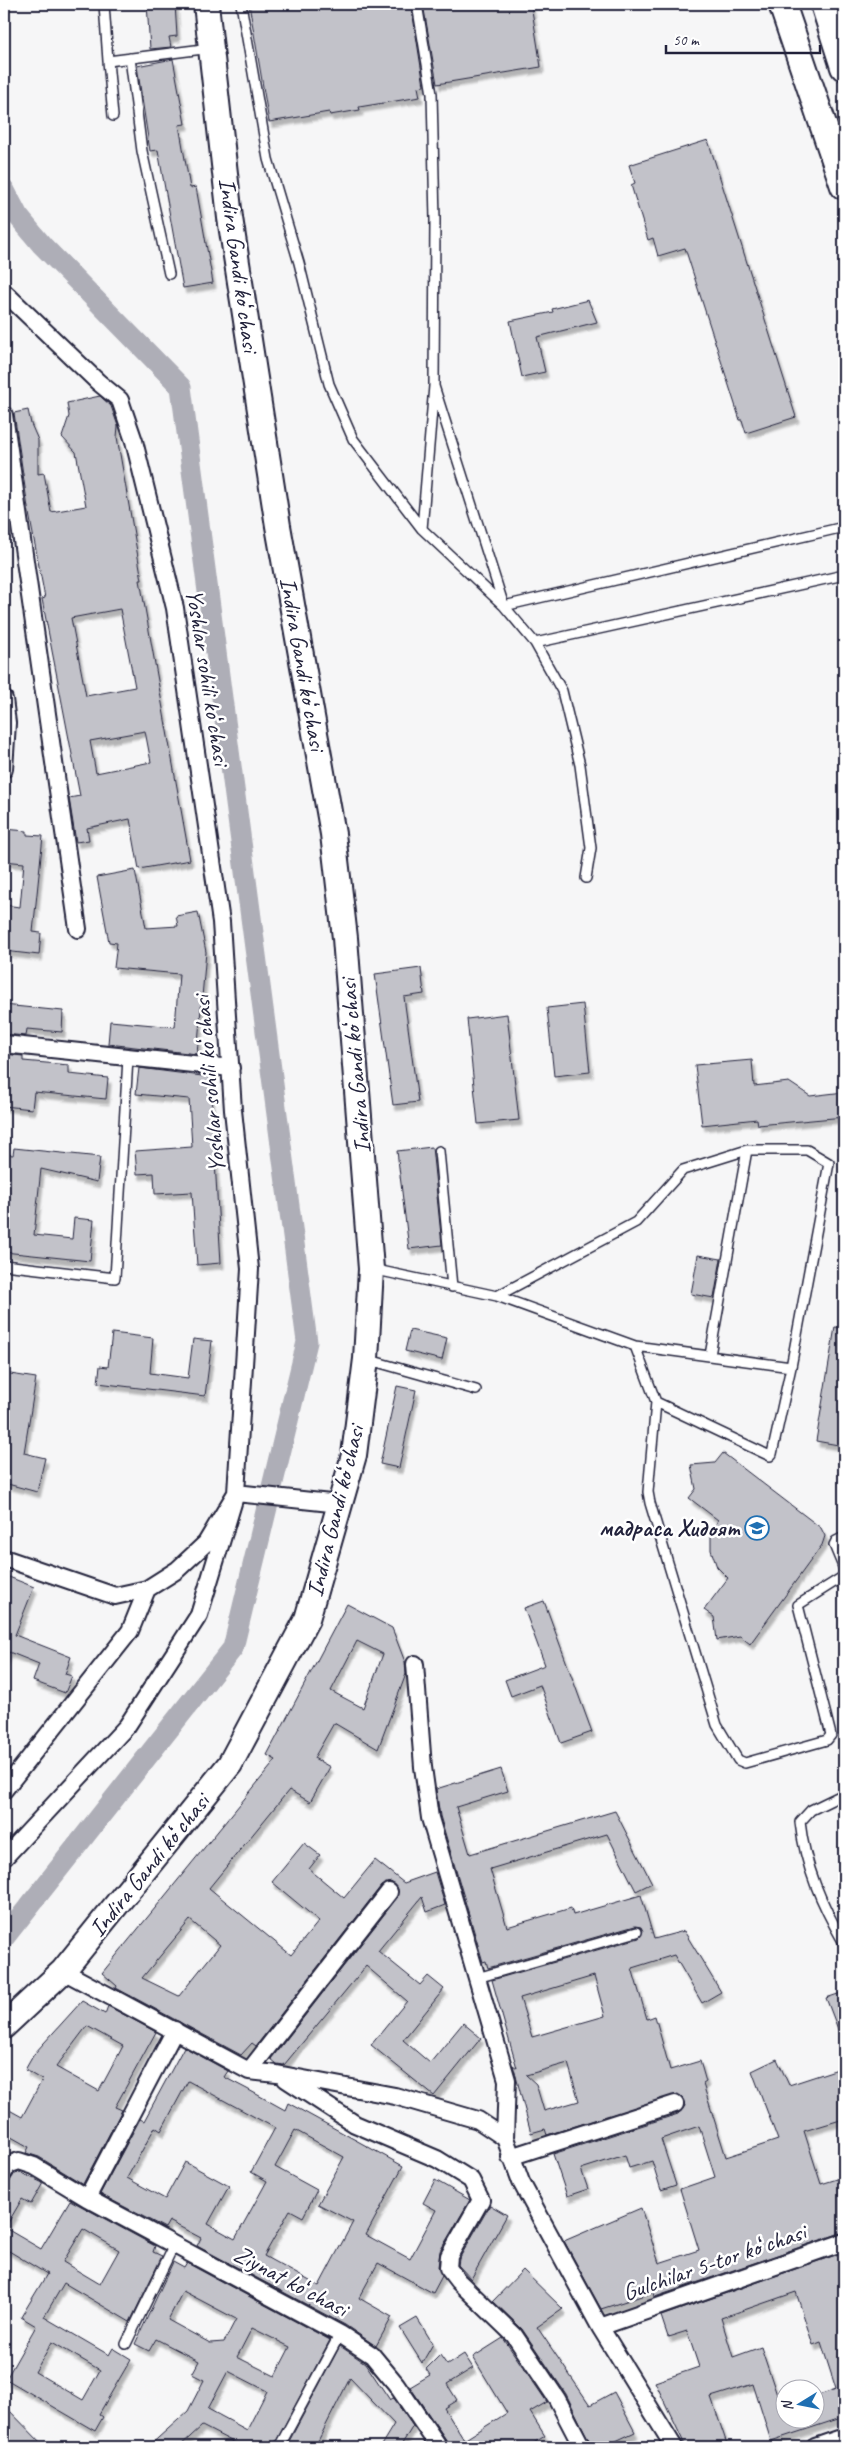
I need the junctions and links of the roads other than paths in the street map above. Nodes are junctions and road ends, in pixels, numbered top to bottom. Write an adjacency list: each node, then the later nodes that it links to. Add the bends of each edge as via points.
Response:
1 (104, 4): 9 (lane)
2 (206, 4): 7 (street, Indira Gandi koʻchasi)
3 (242, 4): 18 (lane, via 268,159 299,263 329,384 353,439)
4 (417, 4): 15 (lane, via 432,94)
5 (782, 4): 12 (main road)
6 (824, 4): 10 (main road)
7 (211, 48): 8 (lane); 32 (street, Indira Gandi koʻchasi, via 230,218 273,497 333,834 345,938)
8 (130, 58): 9 (lane); 13 (lane, via 142,151)
9 (108, 60): 11 (lane)
10 (844, 67)
11 (113, 116)
12 (844, 186)
13 (169, 274)
14 (4, 292): 28 (street, Yoshlar sohili koʻchasi, via 120,400 134,441 175,608 221,922)
15 (434, 386): 18 (lane); 20 (lane)
16 (4, 415): 25 (street)
17 (844, 527): 20 (lane)
18 (422, 529): 20 (lane)
19 (844, 575): 21 (lane)
20 (504, 606): 21 (lane)
21 (535, 643): 24 (lane, via 562,691 580,765 591,848)
22 (4, 699): 23 (street, via 7,723)
23 (4, 769)
24 (586, 878)
25 (78, 929)
26 (4, 1044): 27 (street)
27 (128, 1058): 28 (street); 31 (lane, via 115,1278)
28 (231, 1068): 41 (street, Yoshlar sohili koʻchasi, via 250,1269)
29 (746, 1150): 34 (lane, via 683,1170 636,1222); 36 (lane); 38 (lane, via 807,1150 829,1162)
30 (439, 1151): 33 (lane)
31 (4, 1265)
32 (372, 1269): 33 (lane); 37 (street, Indira Gandi koʻchasi)
33 (452, 1287): 34 (lane)
34 (498, 1296): 35 (lane)
35 (634, 1346): 36 (lane); 40 (lane)
36 (710, 1355): 38 (lane)
37 (366, 1359): 39 (lane); 42 (street, Indira Gandi koʻchasi, via 354,1455)
38 (791, 1367): 40 (lane, via 770,1456)
39 (476, 1390)
40 (656, 1402): 46 (lane, via 648,1492 650,1503 717,1725 738,1760 745,1763 827,1740 831,1735 798,1605)
41 (236, 1493): 42 (street); 47 (street, via 206,1543 176,1570); 51 (street, Yoshlar sohili koʻchasi, via 199,1615 127,1726)
42 (340, 1504): 55 (street, Indira Gandi koʻchasi, via 308,1619 230,1764)
43 (844, 1538): 45 (lane, via 834,1545)
44 (4, 1558): 47 (street, via 115,1596)
45 (844, 1569)
46 (844, 1576)
47 (147, 1589): 49 (street, via 130,1631)
48 (415, 1664): 56 (street, via 430,1818)
49 (4, 1790)
50 (844, 1794): 54 (lane, via 811,1810 800,1822 803,1852 827,1914)
51 (4, 1858)
52 (389, 1892): 59 (street)
53 (637, 1932): 56 (lane)
54 (844, 1944)
55 (64, 1971): 57 (street, Indira Gandi koʻchasi); 58 (street)
56 (477, 1978): 62 (street, via 506,2080)
57 (4, 2026)
58 (175, 2030): 59 (street); 65 (street)
59 (249, 2070): 60 (street)
60 (277, 2074): 62 (street, via 395,2096 478,2120); 74 (street, via 355,2124 437,2160 471,2180 481,2200 449,2256 448,2268 514,2335 557,2399)
61 (675, 2104): 63 (street)
62 (505, 2138): 63 (street)
63 (510, 2157): 68 (street)
64 (4, 2172): 65 (street, Ziynat koʻchasi, via 8,2165 19,2161 34,2166)
65 (87, 2198): 67 (street, Ziynat koʻchasi)
66 (844, 2242): 68 (street, Gulchilar 5-tor koʻchasi)
67 (174, 2245): 69 (street, Ziynat koʻchasi); 70 (lane)
68 (600, 2327): 75 (street)
69 (340, 2334): 72 (lane); 73 (street, Ziynat koʻchasi, via 372,2355 396,2384)
70 (126, 2344)
71 (844, 2437): 76 (street)
72 (279, 2447)
73 (438, 2447)
74 (582, 2447)
75 (674, 2447)
76 (814, 2447)

